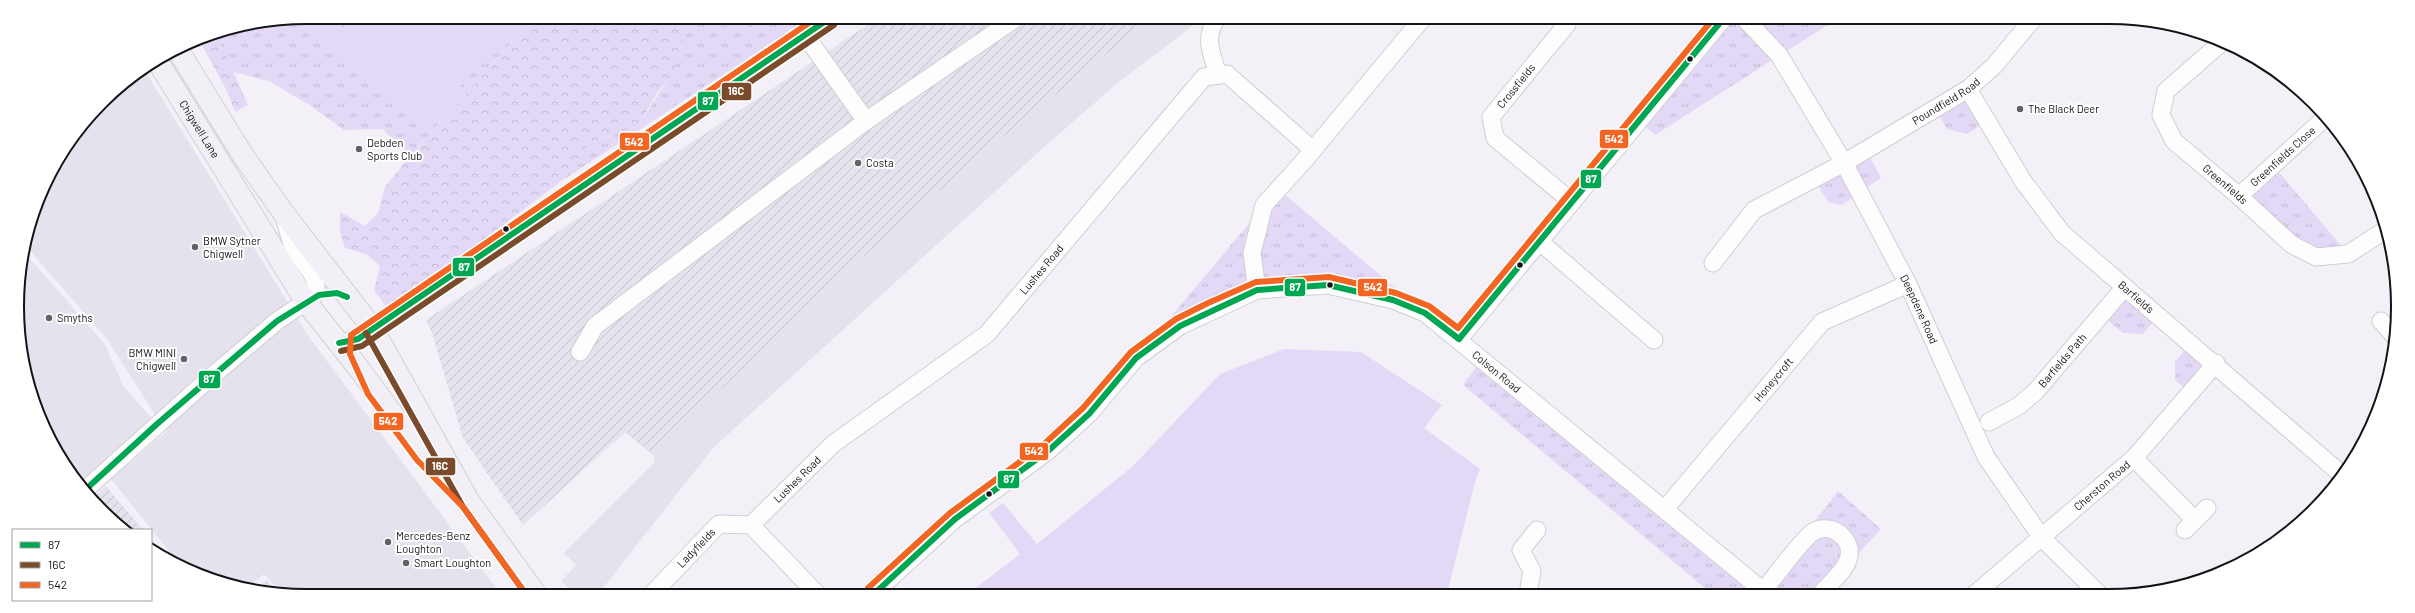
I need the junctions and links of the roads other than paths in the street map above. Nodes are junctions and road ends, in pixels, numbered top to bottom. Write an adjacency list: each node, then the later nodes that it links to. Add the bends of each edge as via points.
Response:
1 (821, 24): 9 (street)
2 (1007, 24): 15 (street)
3 (1213, 24): 13 (street, via 1210,28 1209,44)
4 (1417, 24): 17 (street)
5 (1567, 24): 20 (street, Crossfields, via 1491,116 1495,138)
6 (1719, 24): 20 (street)
7 (1750, 24): 18 (street, Deepdene Road, via 1779,55)
8 (2029, 24): 14 (street, Poundfield Road, via 1994,66)
9 (805, 35): 15 (street); 32 (street)
10 (2217, 46): 19 (street, Greenfields, via 2166,91 2161,115 2174,141)
11 (180, 54): 21 (main road, Chigwell Lane, via 242,154)
12 (160, 65): 29 (main road, Chigwell Lane)
13 (1218, 76): 17 (street, via 1227,74); 44 (street, Lushes Road, via 1204,77 987,334 833,444)
14 (1968, 89): 18 (street, Poundfield Road); 26 (street, Barfields, via 2023,181 2062,233)
15 (866, 120): 35 (street, via 595,326)
16 (2322, 121): 19 (street, Greenfields Close)
17 (1313, 150): 27 (street, via 1264,205 1252,253)
18 (1844, 163): 24 (street, Poundfield Road, via 1754,210); 25 (street, Deepdene Road)
19 (2239, 196): 22 (street, Greenfields, via 2291,244 2316,257 2348,254)
20 (1570, 201): 23 (street)
21 (282, 211): 28 (main road, Chigwell Lane); 29 (street, via 295,249 316,282 314,294)
22 (2381, 232)
23 (1540, 242): 33 (street); 34 (street)
24 (1713, 262)
25 (1908, 284): 42 (street, Honeycroft, via 1822,322); 46 (street, Deepdene Road, via 1986,457)
26 (2125, 287): 36 (street, Barfields); 37 (street, Barfields Path, via 2036,391 2020,405)
27 (1257, 290): 33 (street, Colson Road, via 1328,285 1392,300 1426,313); 50 (street, Colson Road, via 1180,326 1136,358 1089,414 1048,451 955,519)
28 (347, 297): 29 (street, via 329,293); 32 (main road, Chigwell Lane)
29 (306, 302): 32 (main road, Chigwell Lane); 40 (street, via 277,321 211,377)
30 (2381, 321): 31 (street)
31 (2390, 331)
32 (357, 337): 41 (main road, Chigwell Lane); 41 (main road, Chigwell Lane, via 374,389 423,455)
33 (1459, 339): 42 (street, Colson Road)
34 (1654, 340)
35 (580, 352)
36 (2216, 363): 38 (street, Cherston Road); 39 (street, Barfields)
37 (1989, 422)
38 (2134, 458): 43 (street); 46 (street, Cherston Road)
39 (2338, 471)
40 (89, 487)
41 (470, 503): 47 (main road, Chigwell Lane)
42 (1665, 509): 52 (street, Colson Road)
43 (2196, 519)
44 (751, 525): 48 (street, Ladyfields, via 719,524); 49 (street)
45 (1537, 530): 51 (street, via 1521,550 1532,571)
46 (2042, 538): 55 (street, Cherston Road); 56 (street, Deepdene Road)
47 (530, 589)
48 (657, 589)
49 (812, 589)
50 (878, 589)
51 (1529, 589)
52 (1761, 589)
53 (1767, 589): 54 (street, via 1812,532 1824,527 1838,531 1846,540 1850,554 1847,563)
54 (1825, 589)
55 (1981, 589)
56 (2094, 589)

